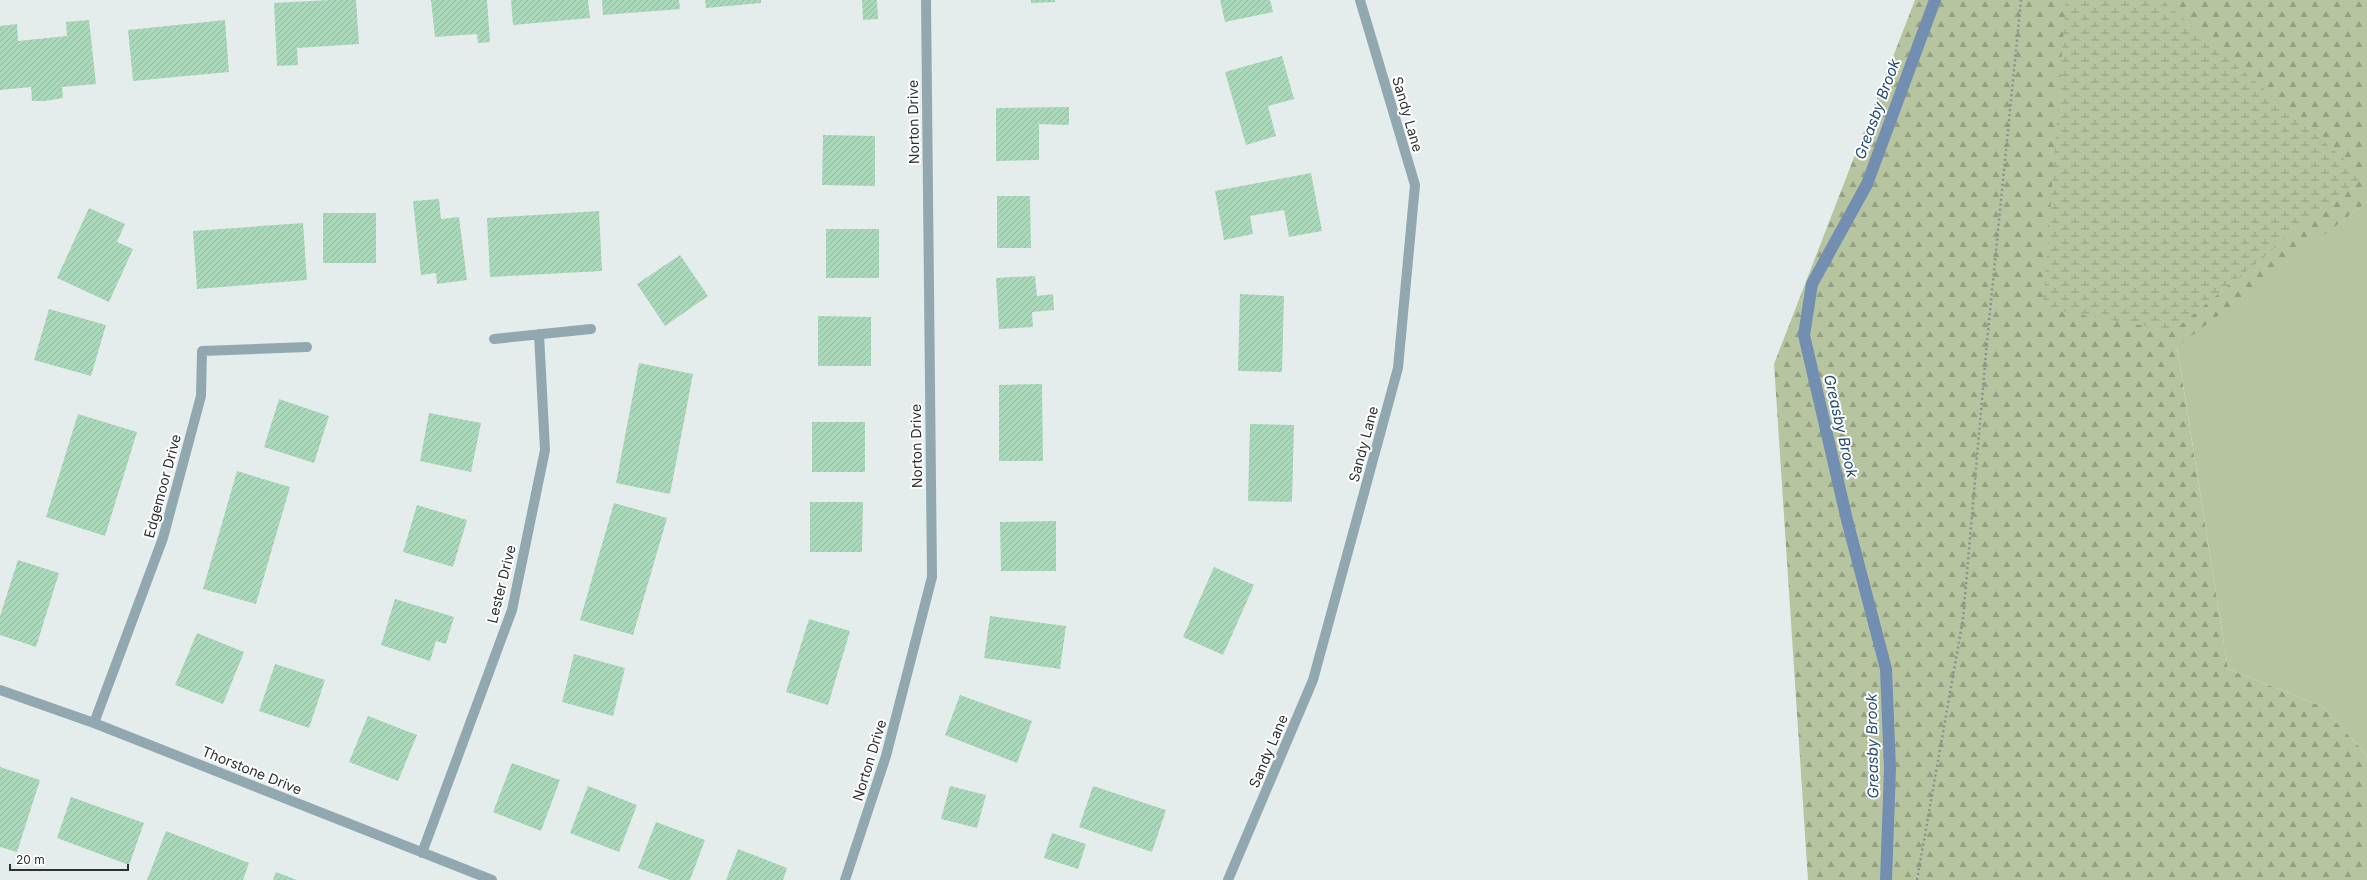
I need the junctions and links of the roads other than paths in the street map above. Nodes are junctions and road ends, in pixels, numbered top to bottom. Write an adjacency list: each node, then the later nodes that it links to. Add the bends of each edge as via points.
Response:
1 (926, 0): 11 (street, Norton Drive, via 932,576 886,756)
2 (1360, 0): 12 (street, Sandy Lane, via 1415,185 1398,368 1314,680)
3 (591, 329): 4 (street)
4 (539, 334): 5 (street); 9 (street, Lester Drive, via 545,450 512,610)
5 (494, 339)
6 (307, 347): 8 (street, Edgemoor Drive, via 202,350 201,396 163,538)
7 (0, 690): 8 (street, Thorstone Drive)
8 (94, 722): 9 (street, Thorstone Drive)
9 (422, 853): 10 (street, Thorstone Drive)
10 (492, 880)
11 (845, 880)
12 (1228, 880)

